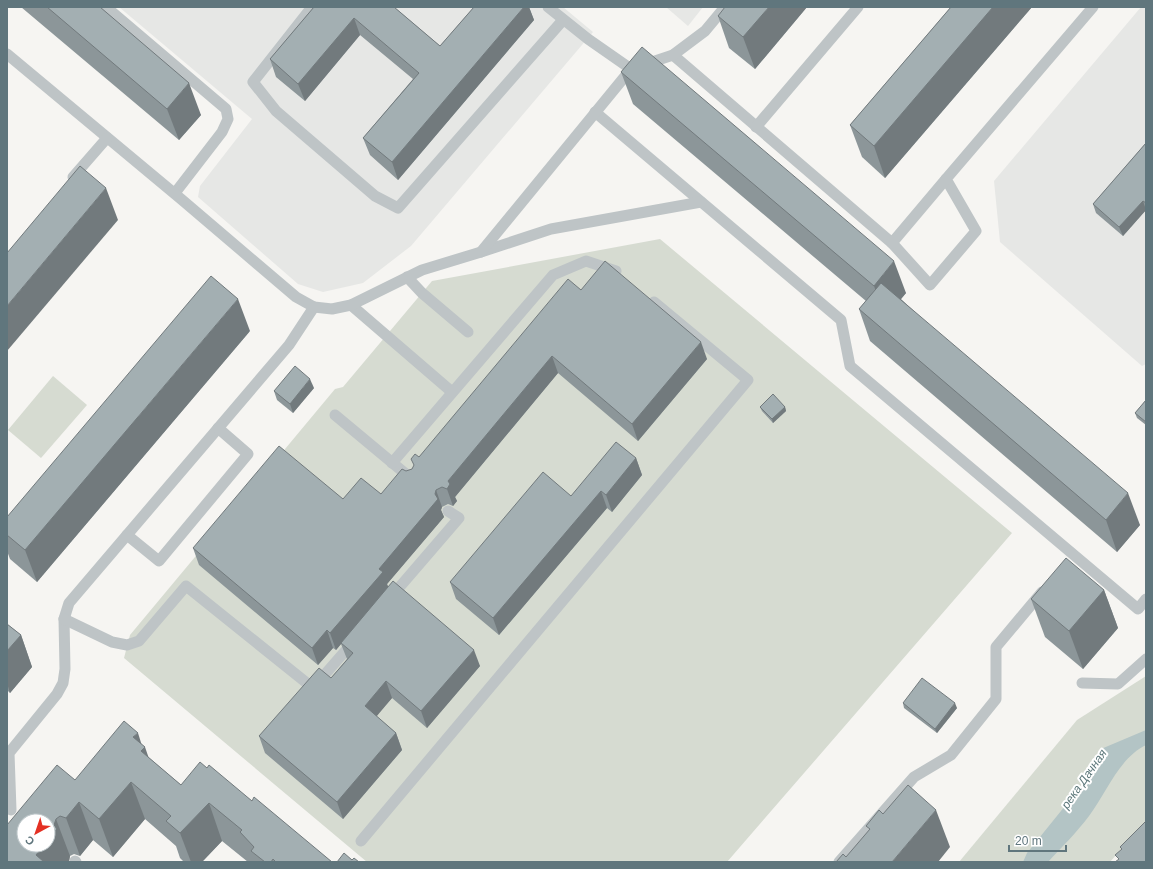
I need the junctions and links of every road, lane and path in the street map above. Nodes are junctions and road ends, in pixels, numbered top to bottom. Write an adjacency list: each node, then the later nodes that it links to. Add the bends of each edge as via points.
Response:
1 (106, 7): 16 (lane, via 226,108 228,119 222,132)
2 (312, 7): 7 (lane, via 253,82 276,111 375,196 398,208)
3 (548, 7): 7 (lane)
4 (725, 7): 9 (lane, via 705,31)
5 (858, 7): 12 (lane)
6 (1093, 7): 14 (lane)
7 (563, 20): 10 (lane)
8 (7, 54): 13 (lane)
9 (673, 56): 10 (lane); 12 (lane)
10 (631, 69): 11 (lane)
11 (595, 112): 17 (lane); 19 (lane)
12 (756, 127): 18 (lane)
13 (107, 138): 15 (lane); 16 (lane)
14 (946, 179): 18 (lane); 18 (lane, via 976,231 930,285)
15 (66, 186)
16 (175, 193): 24 (lane, via 296,297)
17 (702, 202): 19 (lane, via 551,229); 36 (lane, via 841,320 850,366 1070,558)
18 (892, 243)
19 (481, 252): 20 (lane, via 422,270)
20 (408, 277): 23 (lane); 25 (lane, via 422,293)
21 (627, 280): 26 (lane, via 615,270 586,261 553,275)
22 (645, 295): 44 (lane, via 748,380)
23 (351, 305): 24 (lane, via 332,309); 26 (lane)
24 (314, 308): 28 (lane, via 289,345)
25 (468, 332)
26 (452, 392): 29 (lane)
27 (335, 416): 29 (lane)
28 (218, 428): 32 (lane); 32 (lane, via 248,454 159,561)
29 (392, 463): 30 (lane)
30 (413, 481)
31 (448, 511): 35 (lane, via 459,518)
32 (127, 534): 38 (lane, via 69,603)
33 (1047, 586): 45 (lane, via 996,647 996,699 951,755 914,777)
34 (1146, 599): 36 (lane)
35 (384, 606)
36 (1138, 609): 37 (lane)
37 (1146, 617)
38 (64, 620): 39 (lane, via 112,642 127,645 139,641 186,586 313,688); 42 (lane, via 63,682)
39 (363, 630)
40 (1146, 659): 41 (lane, via 1118,684)
41 (1082, 683)
42 (8, 752): 43 (lane)
43 (9, 810)
44 (360, 841)
45 (839, 862)

